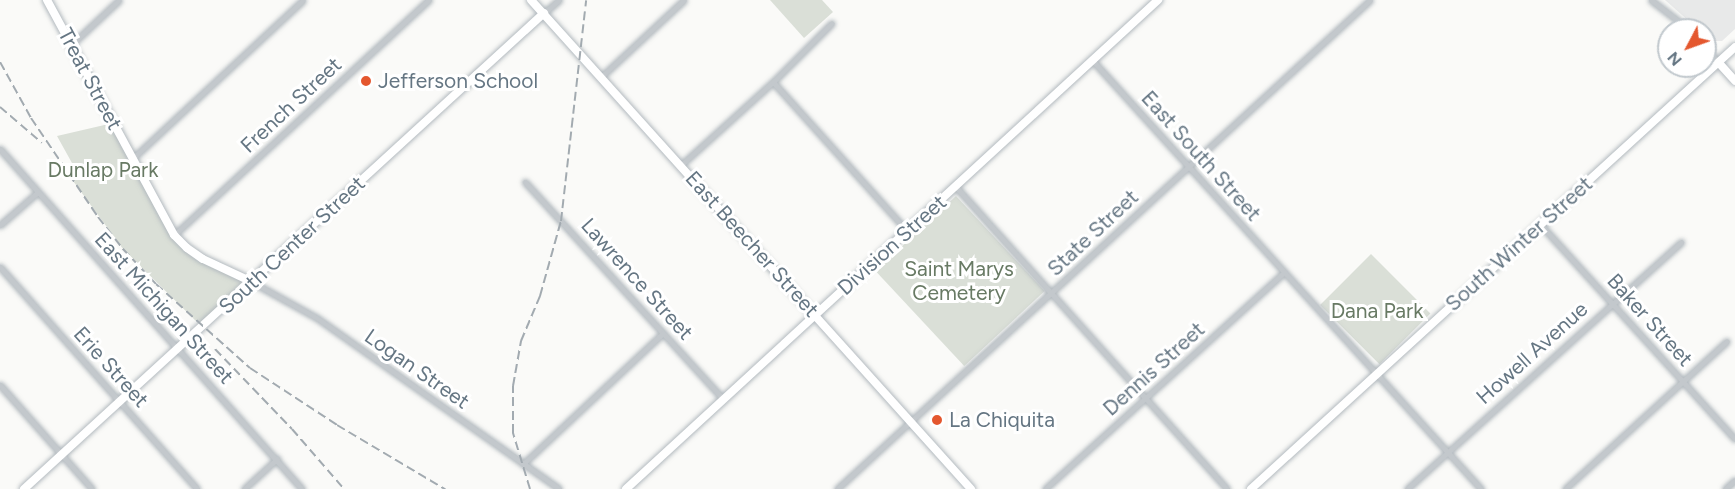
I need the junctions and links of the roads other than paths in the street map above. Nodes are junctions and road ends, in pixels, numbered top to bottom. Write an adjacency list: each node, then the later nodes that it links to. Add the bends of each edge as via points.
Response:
1 (47, 0): 14 (street, Treat Street)
2 (119, 0): 14 (street)
3 (303, 0): 23 (street)
4 (429, 0): 32 (street, French Street)
5 (531, 0): 11 (street, East Beecher Street)
6 (559, 0): 11 (street, South Center Street)
7 (684, 0): 19 (street)
8 (1158, 0): 16 (street, Division Street)
9 (1370, 0): 25 (street, State Street)
10 (1651, 0): 12 (street)
11 (544, 13): 19 (street, East Beecher Street); 36 (street, South Center Street)
12 (1674, 18)
13 (832, 23): 21 (street)
14 (72, 44): 23 (street, Treat Street)
15 (1735, 47): 18 (street, South Winter Street)
16 (1093, 61): 25 (street, East South Street); 27 (street, Division Street)
17 (1717, 61): 18 (street)
18 (1719, 63): 20 (street); 29 (street, South Winter Street)
19 (601, 77): 24 (street, East Beecher Street)
20 (1735, 81)
21 (772, 82): 24 (street); 31 (street)
22 (0, 149): 28 (street, East Michigan Street)
23 (132, 159): 32 (street, Treat Street)
24 (681, 165): 39 (street, East Beecher Street)
25 (1189, 167): 35 (street, East South Street); 37 (street, State Street)
26 (525, 182): 40 (street, Lawrence Street)
27 (956, 187): 31 (street, Division Street); 37 (street)
28 (38, 192): 30 (street); 42 (street, East Michigan Street)
29 (1540, 224): 38 (street, Baker Street); 43 (street, South Winter Street)
30 (0, 225)
31 (907, 231): 39 (street, Division Street)
32 (174, 235): 36 (street, Treat Street, via 203,259)
33 (1681, 242): 38 (street, Howell Avenue)
34 (0, 267): 48 (street, Erie Street)
35 (1284, 272): 43 (street, East South Street); 46 (street, Dennis Street)
36 (252, 282): 42 (street, South Center Street); 54 (street, Logan Street, via 310,314)
37 (1052, 293): 46 (street); 49 (street, State Street)
38 (1612, 303): 44 (street, Baker Street); 51 (street, Howell Avenue)
39 (815, 315): 47 (street, Division Street); 49 (street, East Beecher Street)
40 (663, 333): 47 (street, Lawrence Street); 54 (street)
41 (1727, 341): 44 (street)
42 (179, 350): 48 (street, South Center Street); 53 (street, East Michigan Street)
43 (1377, 374): 51 (street, East South Street); 67 (street, South Winter Street)
44 (1683, 382): 50 (street, Baker Street); 70 (street)
45 (0, 385): 52 (street)
46 (1146, 398): 65 (street, Dennis Street); 66 (street)
47 (723, 399): 62 (street, Division Street)
48 (120, 403): 52 (street, South Center Street); 58 (street, Erie Street)
49 (911, 422): 63 (street, State Street); 64 (street, East Beecher Street)
50 (1735, 439)
51 (1448, 452): 68 (street, Howell Avenue); 69 (street, East South Street)
52 (62, 455): 56 (street, South Center Street); 57 (street)
53 (277, 459): 59 (street); 60 (street, East Michigan Street)
54 (523, 464): 61 (street, Logan Street)
55 (1735, 480): 71 (street)
56 (24, 489)
57 (92, 489)
58 (197, 489)
59 (244, 489)
60 (302, 489)
61 (559, 489)
62 (627, 489)
63 (837, 489)
64 (971, 489)
65 (1045, 489)
66 (1227, 489)
67 (1251, 489)
68 (1407, 489)
69 (1481, 489)
70 (1565, 489)
71 (1725, 489)

